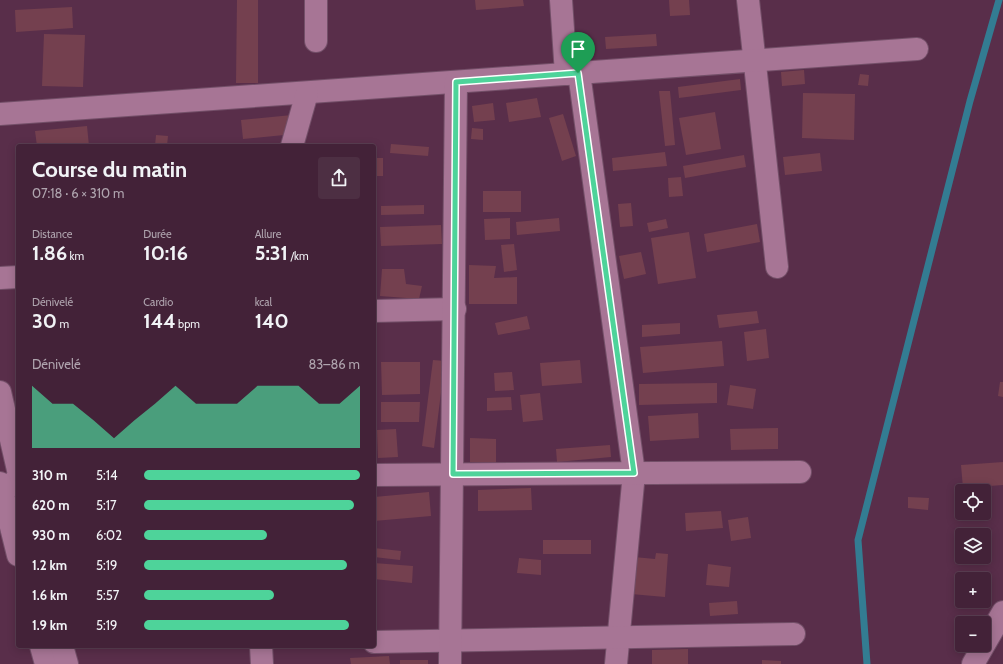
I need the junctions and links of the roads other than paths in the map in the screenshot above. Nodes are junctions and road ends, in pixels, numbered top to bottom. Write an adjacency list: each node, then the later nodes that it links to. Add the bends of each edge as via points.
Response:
1 (316, 0): 4 (street)
2 (561, 0): 7 (street)
3 (748, 0): 6 (street)
4 (316, 41)
5 (918, 49): 6 (street)
6 (754, 60): 7 (street); 12 (street)
7 (572, 74): 8 (street); 20 (street)
8 (456, 82): 9 (street); 15 (street)
9 (307, 93): 10 (street); 11 (street)
10 (0, 114)
11 (293, 144)
12 (777, 267)
13 (16, 277): 14 (street)
14 (0, 278)
15 (455, 309): 16 (street); 21 (street)
16 (376, 311)
17 (0, 392): 18 (street)
18 (16, 461)
19 (800, 472): 20 (street)
20 (634, 473): 21 (street); 28 (street)
21 (453, 474): 22 (street); 29 (street)
22 (376, 475)
23 (16, 479): 24 (street)
24 (1, 490): 25 (street)
25 (16, 546)
26 (1003, 612): 39 (street)
27 (794, 634): 28 (street)
28 (618, 638): 29 (street); 38 (street)
29 (451, 640): 30 (street); 37 (street)
30 (376, 642)
31 (42, 648): 34 (street)
32 (63, 648): 35 (street)
33 (261, 648): 36 (street)
34 (46, 664)
35 (67, 664)
36 (262, 664)
37 (450, 664)
38 (616, 664)
39 (973, 664)

